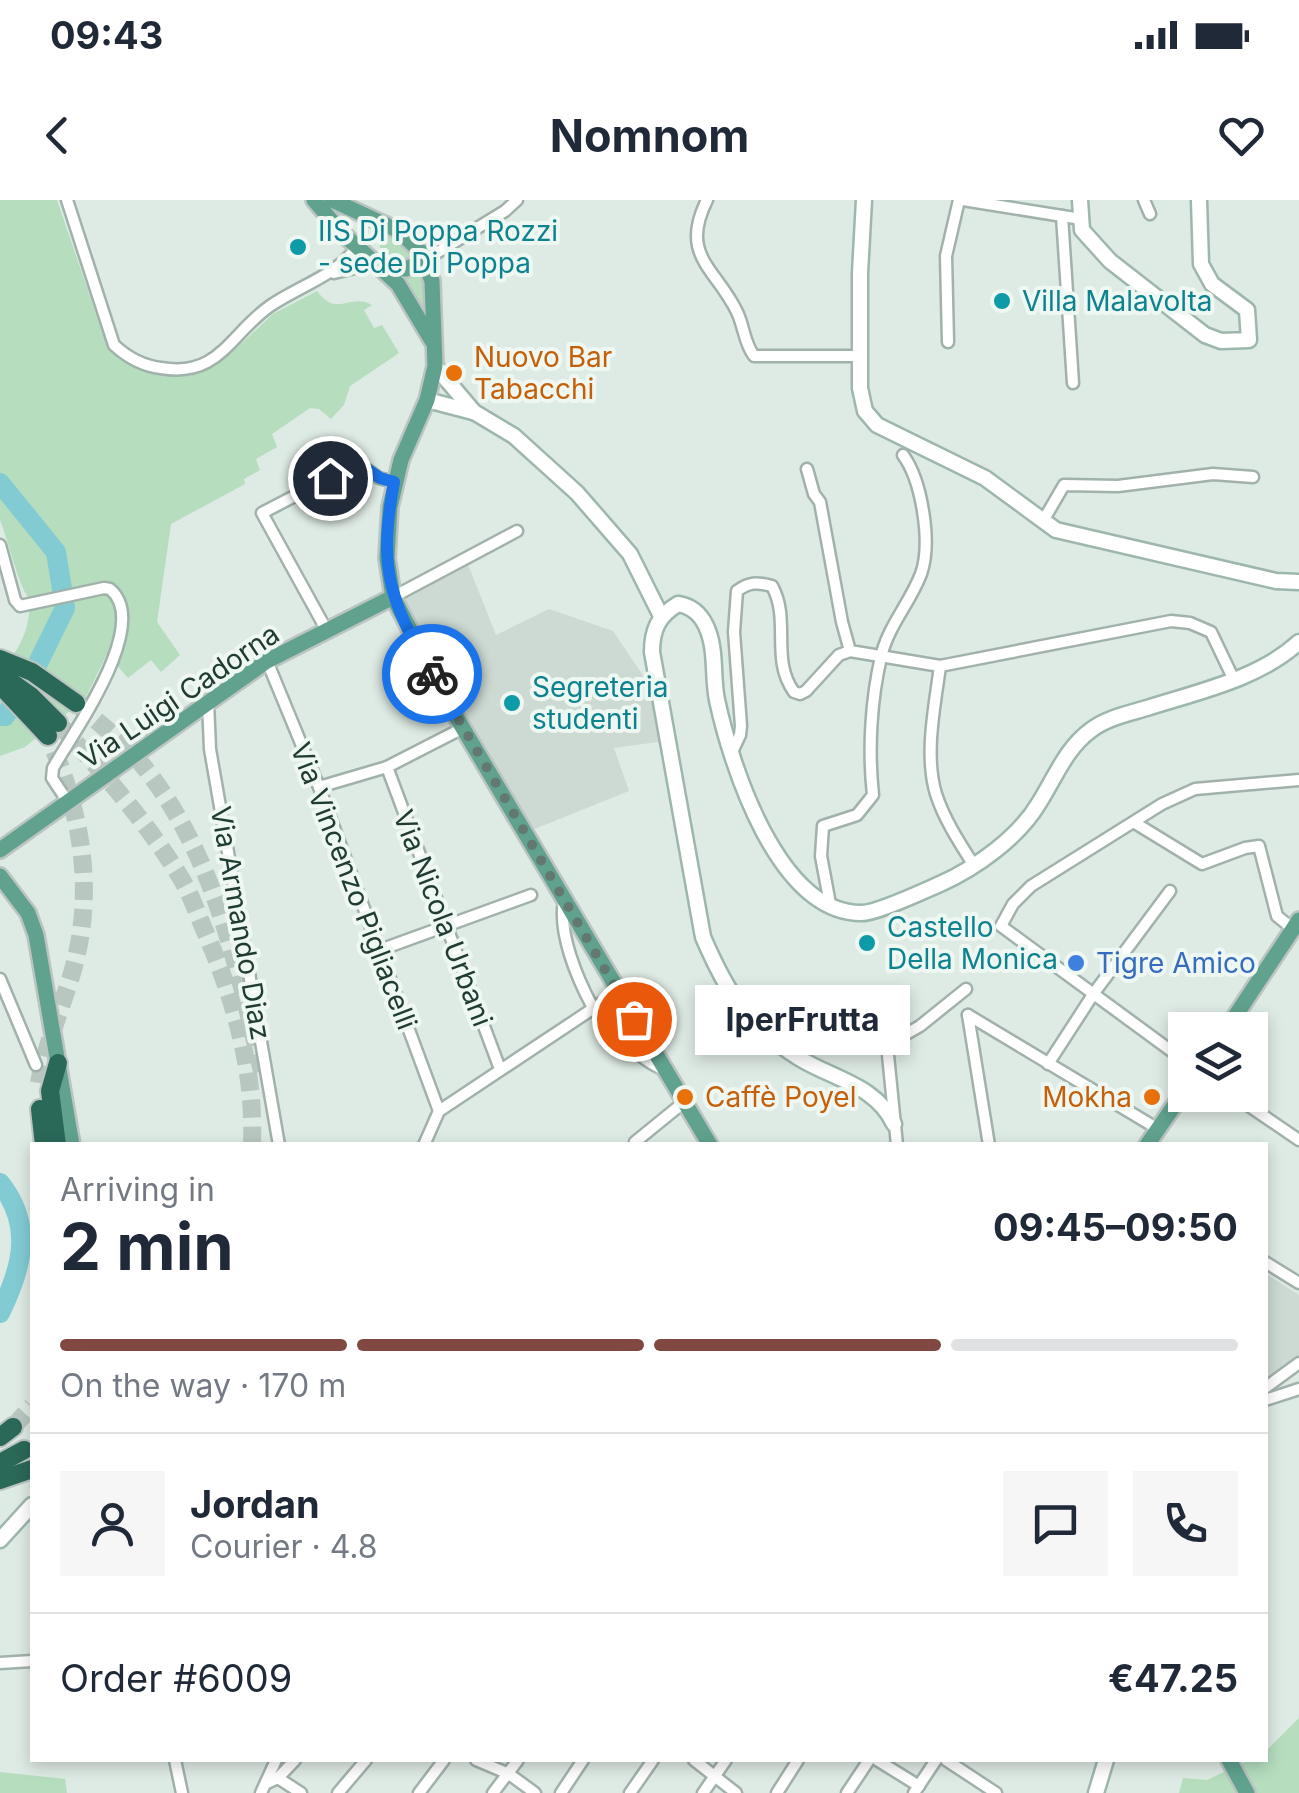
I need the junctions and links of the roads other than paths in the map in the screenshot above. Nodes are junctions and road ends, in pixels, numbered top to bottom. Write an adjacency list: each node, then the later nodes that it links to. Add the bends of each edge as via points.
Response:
1 (67, 200): 18 (street, via 114,345 158,368 211,362 266,309)
2 (314, 200): 15 (main road)
3 (332, 200): 14 (main road)
4 (517, 200): 16 (street)
5 (707, 200): 21 (street, via 698,252 739,315 754,356)
6 (864, 200): 21 (street)
7 (961, 200): 12 (street); 19 (street, via 946,256)
8 (1080, 200): 13 (street)
9 (1144, 200): 11 (street)
10 (1199, 200): 13 (street, via 1201,264 1212,284 1248,310 1249,340 1221,341 1192,326 1110,260 1082,230)
11 (1150, 214)
12 (1062, 216): 13 (street); 23 (street)
13 (1081, 219)
14 (382, 223): 15 (main road); 16 (main road, via 410,240)
15 (358, 246): 17 (main road); 18 (street)
16 (425, 260): 17 (main road, via 406,269); 20 (main road, via 434,293)
17 (380, 267): 18 (street); 20 (main road, via 405,291)
18 (324, 277)
19 (948, 342)
20 (435, 348): 22 (main road)
21 (860, 356): 30 (street, via 869,417 984,478)
22 (435, 366): 24 (main road); 25 (street)
23 (1073, 383)
24 (427, 400): 25 (street); 29 (main road)
25 (474, 412): 35 (street, via 514,436 577,493 630,554)
26 (903, 455): 39 (street, via 922,504 923,566)
27 (808, 469): 38 (street)
28 (1253, 477): 30 (street, via 1064,485)
29 (394, 482): 34 (main road, via 387,541); 36 (street, via 358,463 262,513)
30 (1042, 521): 33 (street, via 1078,537)
31 (517, 532): 34 (street)
32 (0, 545): 55 (street, via 20,606 104,588 120,600 122,638 53,768)
33 (1299, 582)
34 (393, 597): 36 (main road, Via Luigi Cadorna); 49 (main road)
35 (661, 616): 51 (street, via 678,604 705,622); 85 (street, via 652,652 704,937 719,974 759,1029 802,1060 869,1092)
36 (327, 631): 41 (main road, Via Luigi Cadorna)
37 (1299, 642): 44 (street)
38 (850, 651): 39 (street); 51 (street, via 838,655 806,691 794,692 781,665 780,600 772,586 760,582 737,591 741,726)
39 (881, 656): 42 (street); 64 (street, via 873,794 856,815 823,826)
40 (0, 659): 46 (highway)
41 (268, 662): 47 (main road, Via Luigi Cadorna); 54 (street, Via Vincenzo Pigliacelli)
42 (940, 666): 44 (street, via 1171,621 1211,632); 58 (street, via 934,790)
43 (0, 674): 45 (highway, via 50,725)
44 (1234, 680): 58 (street, via 1103,721 1072,746 1026,823)
45 (0, 686)
46 (73, 700)
47 (208, 701): 48 (main road, Via Luigi Cadorna); 50 (street, Via Armando Diaz)
48 (187, 716): 50 (street); 55 (main road, Via Luigi Cadorna)
49 (463, 728): 52 (street); 63 (main road)
50 (208, 731): 91 (street, Via Armando Diaz)
51 (730, 754): 64 (street, via 786,866)
52 (387, 767): 54 (street); 66 (street, Via Nicola Urbani)
53 (1299, 780): 56 (street, via 1195,789)
54 (319, 788): 68 (street, Via Vincenzo Pigliacelli)
55 (68, 802): 57 (main road, Via Luigi Cadorna)
56 (1135, 822): 67 (street, via 1202,864 1259,846 1277,916); 72 (street, via 1031,886 1002,926)
57 (0, 850)
58 (974, 864): 64 (street, via 867,913)
59 (0, 876): 65 (main road)
60 (1170, 891): 72 (street)
61 (0, 894): 65 (main road)
62 (531, 895): 66 (street)
63 (564, 901): 71 (main road); 73 (street, via 560,920)
64 (830, 904)
65 (22, 905): 76 (main road, via 36,935)
66 (445, 924): 68 (street); 79 (street, Via Nicola Urbani)
67 (1296, 924): 74 (main road)
68 (377, 950): 82 (street, Via Vincenzo Pigliacelli)
69 (0, 979): 80 (street)
70 (966, 989): 85 (street, via 887,1044)
71 (618, 992): 73 (street); 78 (main road)
72 (1094, 993): 75 (street); 77 (street)
73 (594, 1010): 78 (street, via 650,1064); 79 (street)
74 (1238, 1012)
75 (1168, 1048)
76 (58, 1064): 80 (street); 89 (highway, via 50,1091); 90 (main road)
77 (1048, 1064): 86 (street); 96 (street, via 968,1015)
78 (663, 1068): 81 (main road)
79 (500, 1069): 82 (street)
80 (37, 1074): 88 (highway)
81 (684, 1104): 93 (street); 94 (main road)
82 (440, 1111): 92 (street)
83 (1170, 1112): 86 (main road)
84 (1258, 1112): 87 (street)
85 (894, 1124): 95 (street)
86 (1158, 1129): 97 (main road)
87 (1299, 1140)
88 (44, 1142)
89 (57, 1142)
90 (71, 1142)
91 (278, 1142)
92 (425, 1142)
93 (635, 1142)
94 (708, 1142)
95 (897, 1142)
96 (988, 1142)
97 (1149, 1142)
98 (1269, 1264): 99 (street)
99 (1299, 1283)
100 (1299, 1363): 101 (street)
101 (1268, 1386)
102 (1299, 1389): 103 (street)
103 (1268, 1399)
104 (24, 1450): 105 (highway)
105 (0, 1463)
106 (30, 1470): 107 (highway)
107 (0, 1480)
108 (30, 1507): 109 (street)
109 (0, 1540)
110 (30, 1661): 111 (street)
111 (0, 1663)
112 (176, 1762): 133 (street)
113 (293, 1762): 131 (street)
114 (364, 1762): 135 (street)
115 (443, 1762): 136 (street)
116 (481, 1762): 129 (street)
117 (517, 1762): 129 (street)
118 (583, 1762): 139 (street)
119 (652, 1762): 140 (street)
120 (696, 1762): 130 (street)
121 (725, 1762): 130 (street)
122 (797, 1762): 143 (street)
123 (868, 1762): 144 (street)
124 (880, 1762): 132 (street)
125 (935, 1762): 132 (street)
126 (949, 1762): 145 (street)
127 (1104, 1762): 146 (street)
128 (1230, 1762): 147 (main road)
129 (509, 1774): 137 (street); 138 (street)
130 (714, 1777): 141 (street); 142 (street)
131 (268, 1785): 134 (street)
132 (917, 1789)
133 (182, 1793)
134 (302, 1793)
135 (338, 1793)
136 (420, 1793)
137 (493, 1793)
138 (535, 1793)
139 (561, 1793)
140 (630, 1793)
141 (703, 1793)
142 (736, 1793)
143 (776, 1793)
144 (847, 1793)
145 (996, 1793)
146 (1096, 1793)
147 (1247, 1793)

